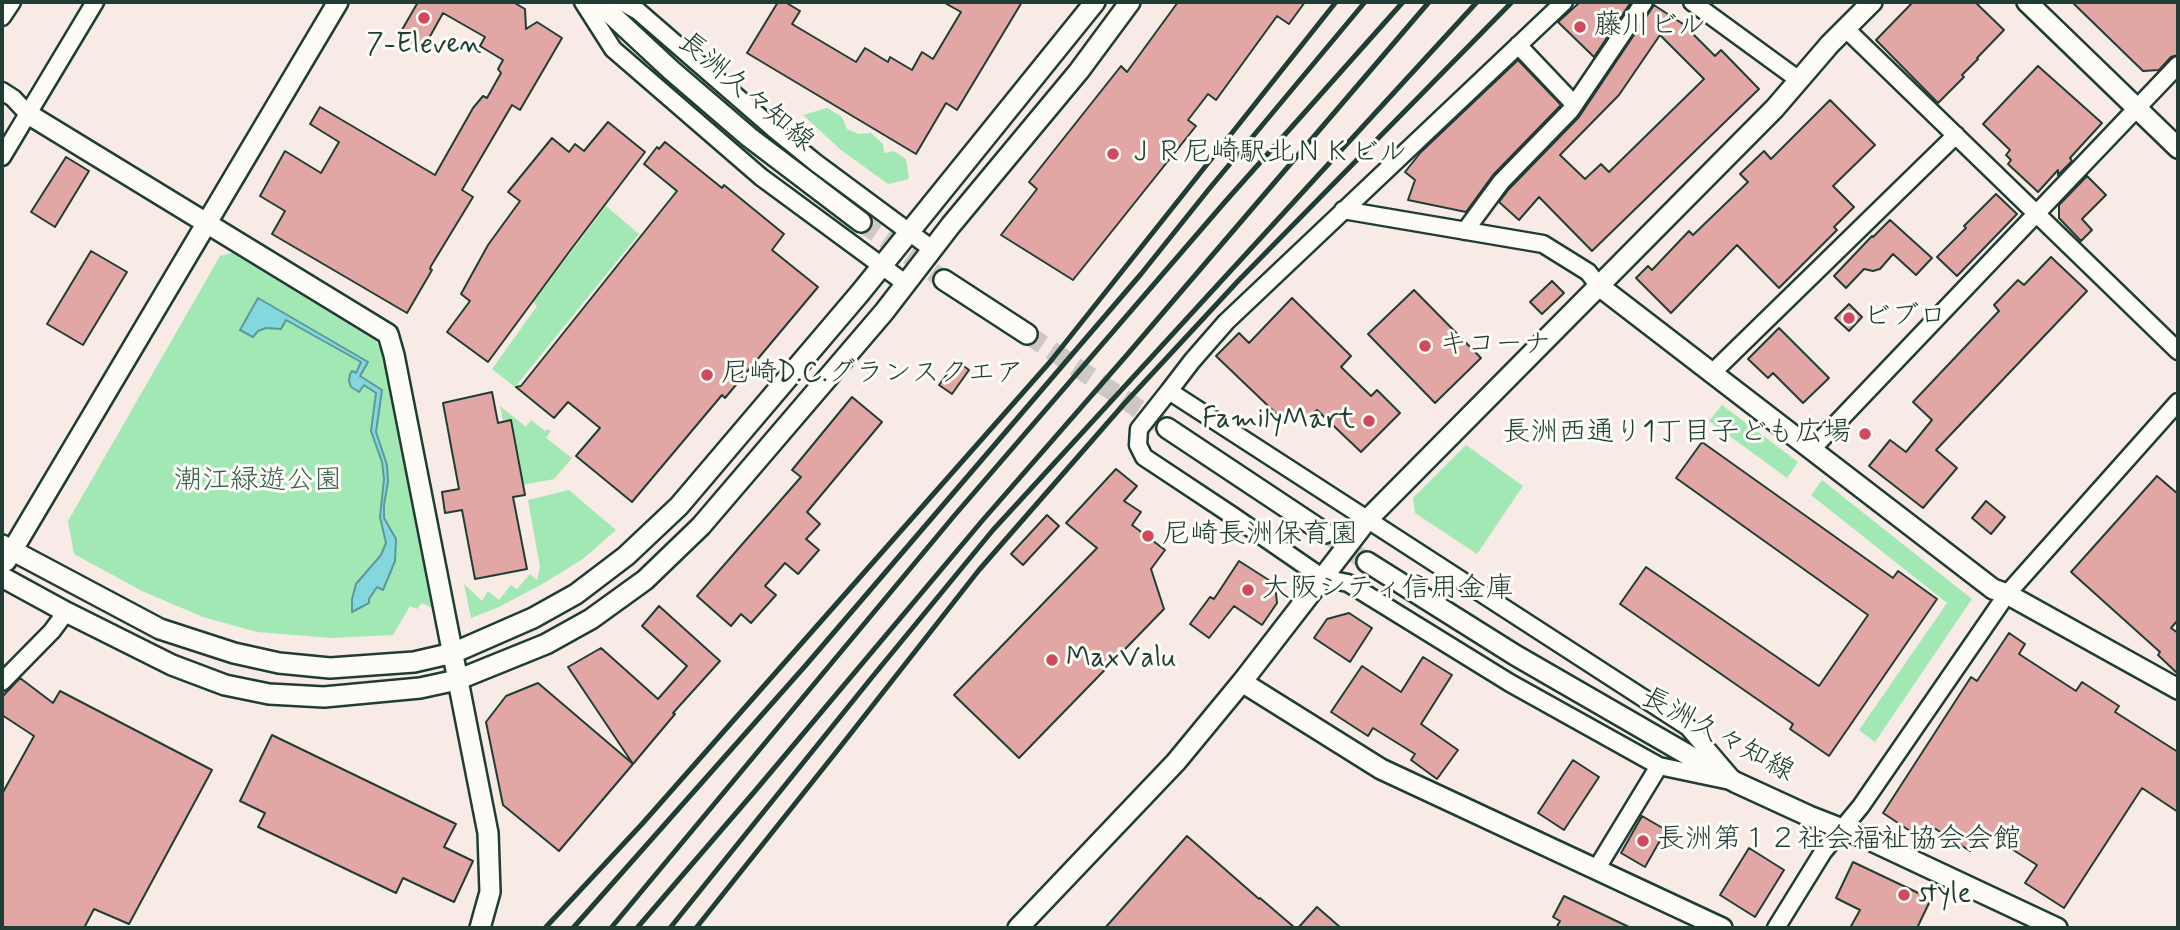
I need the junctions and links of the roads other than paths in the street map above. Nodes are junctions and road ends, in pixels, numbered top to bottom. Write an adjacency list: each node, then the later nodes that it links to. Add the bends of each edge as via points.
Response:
1 (12, 2): 14 (street)
2 (95, 2): 22 (street)
3 (338, 2): 29 (street)
4 (583, 2): 33 (street, via 613,50 761,177)
5 (598, 2): 28 (street, 長洲久々知線, via 749,137)
6 (622, 2): 31 (street, via 816,163)
7 (1095, 2): 31 (street)
8 (1130, 2): 32 (street)
9 (1564, 2): 16 (street)
10 (1644, 2): 20 (street)
11 (1692, 2): 18 (street)
12 (1872, 2): 15 (street)
13 (2027, 2): 21 (street)
14 (2, 18)
15 (1846, 29): 18 (street); 23 (street)
16 (1518, 46): 20 (street); 26 (street)
17 (2178, 65): 21 (street)
18 (1799, 79): 36 (street)
19 (2, 92): 22 (street)
20 (1574, 104): 30 (street, via 1501,182)
21 (2138, 109): 24 (street); 27 (street)
22 (28, 114): 25 (street); 29 (street)
23 (1956, 135): 27 (street); 39 (street)
24 (2178, 148)
25 (2, 157)
26 (1343, 210): 30 (street); 40 (street, via 1226,322)
27 (2037, 213): 38 (street); 43 (street)
28 (861, 222)
29 (207, 224): 46 (street); 53 (street, via 388,334)
30 (1465, 231): 36 (street, via 1543,244 1588,272)
31 (909, 232): 32 (street); 33 (street)
32 (932, 249): 35 (street)
33 (881, 266): 35 (street); 53 (street, via 679,506 626,556 576,594)
34 (944, 280): 37 (street)
35 (905, 284): 54 (street, via 701,526 645,580 546,644)
36 (1598, 286): 39 (street); 44 (street)
37 (1027, 334)
38 (2178, 351)
39 (1711, 373): 43 (street)
40 (1169, 391): 44 (street); 50 (street, via 1139,429 1138,445 1144,457)
41 (2178, 402): 51 (street)
42 (1167, 428): 45 (street)
43 (1812, 449): 51 (street, via 1993,589)
44 (1368, 519): 50 (street); 59 (street, via 1688,727)
45 (1325, 533)
46 (7, 548): 48 (street); 53 (street, via 160,629 234,653 330,668 414,662)
47 (1367, 562): 59 (street, 長洲久々知線, via 1515,655)
48 (2, 569)
49 (2, 577): 52 (street)
50 (1323, 579): 56 (street); 58 (street, via 1348,583 1510,684)
51 (2007, 594): 57 (street); 60 (street, via 1861,806)
52 (66, 612): 54 (street, via 172,665 269,694 338,695); 55 (street)
53 (453, 653): 54 (street)
54 (457, 680): 62 (street, via 488,833 490,892)
55 (2, 682)
56 (1242, 682): 61 (street, via 1381,769); 63 (street, via 1176,762)
57 (2175, 683)
58 (1659, 766): 59 (street); 61 (street)
59 (1735, 782): 60 (street, 長洲久々知線)
60 (1841, 828): 65 (street); 66 (street, 長洲久々知線)
61 (1597, 868): 64 (street)
62 (480, 928)
63 (1018, 928)
64 (1722, 928)
65 (1776, 928)
66 (2057, 928)

